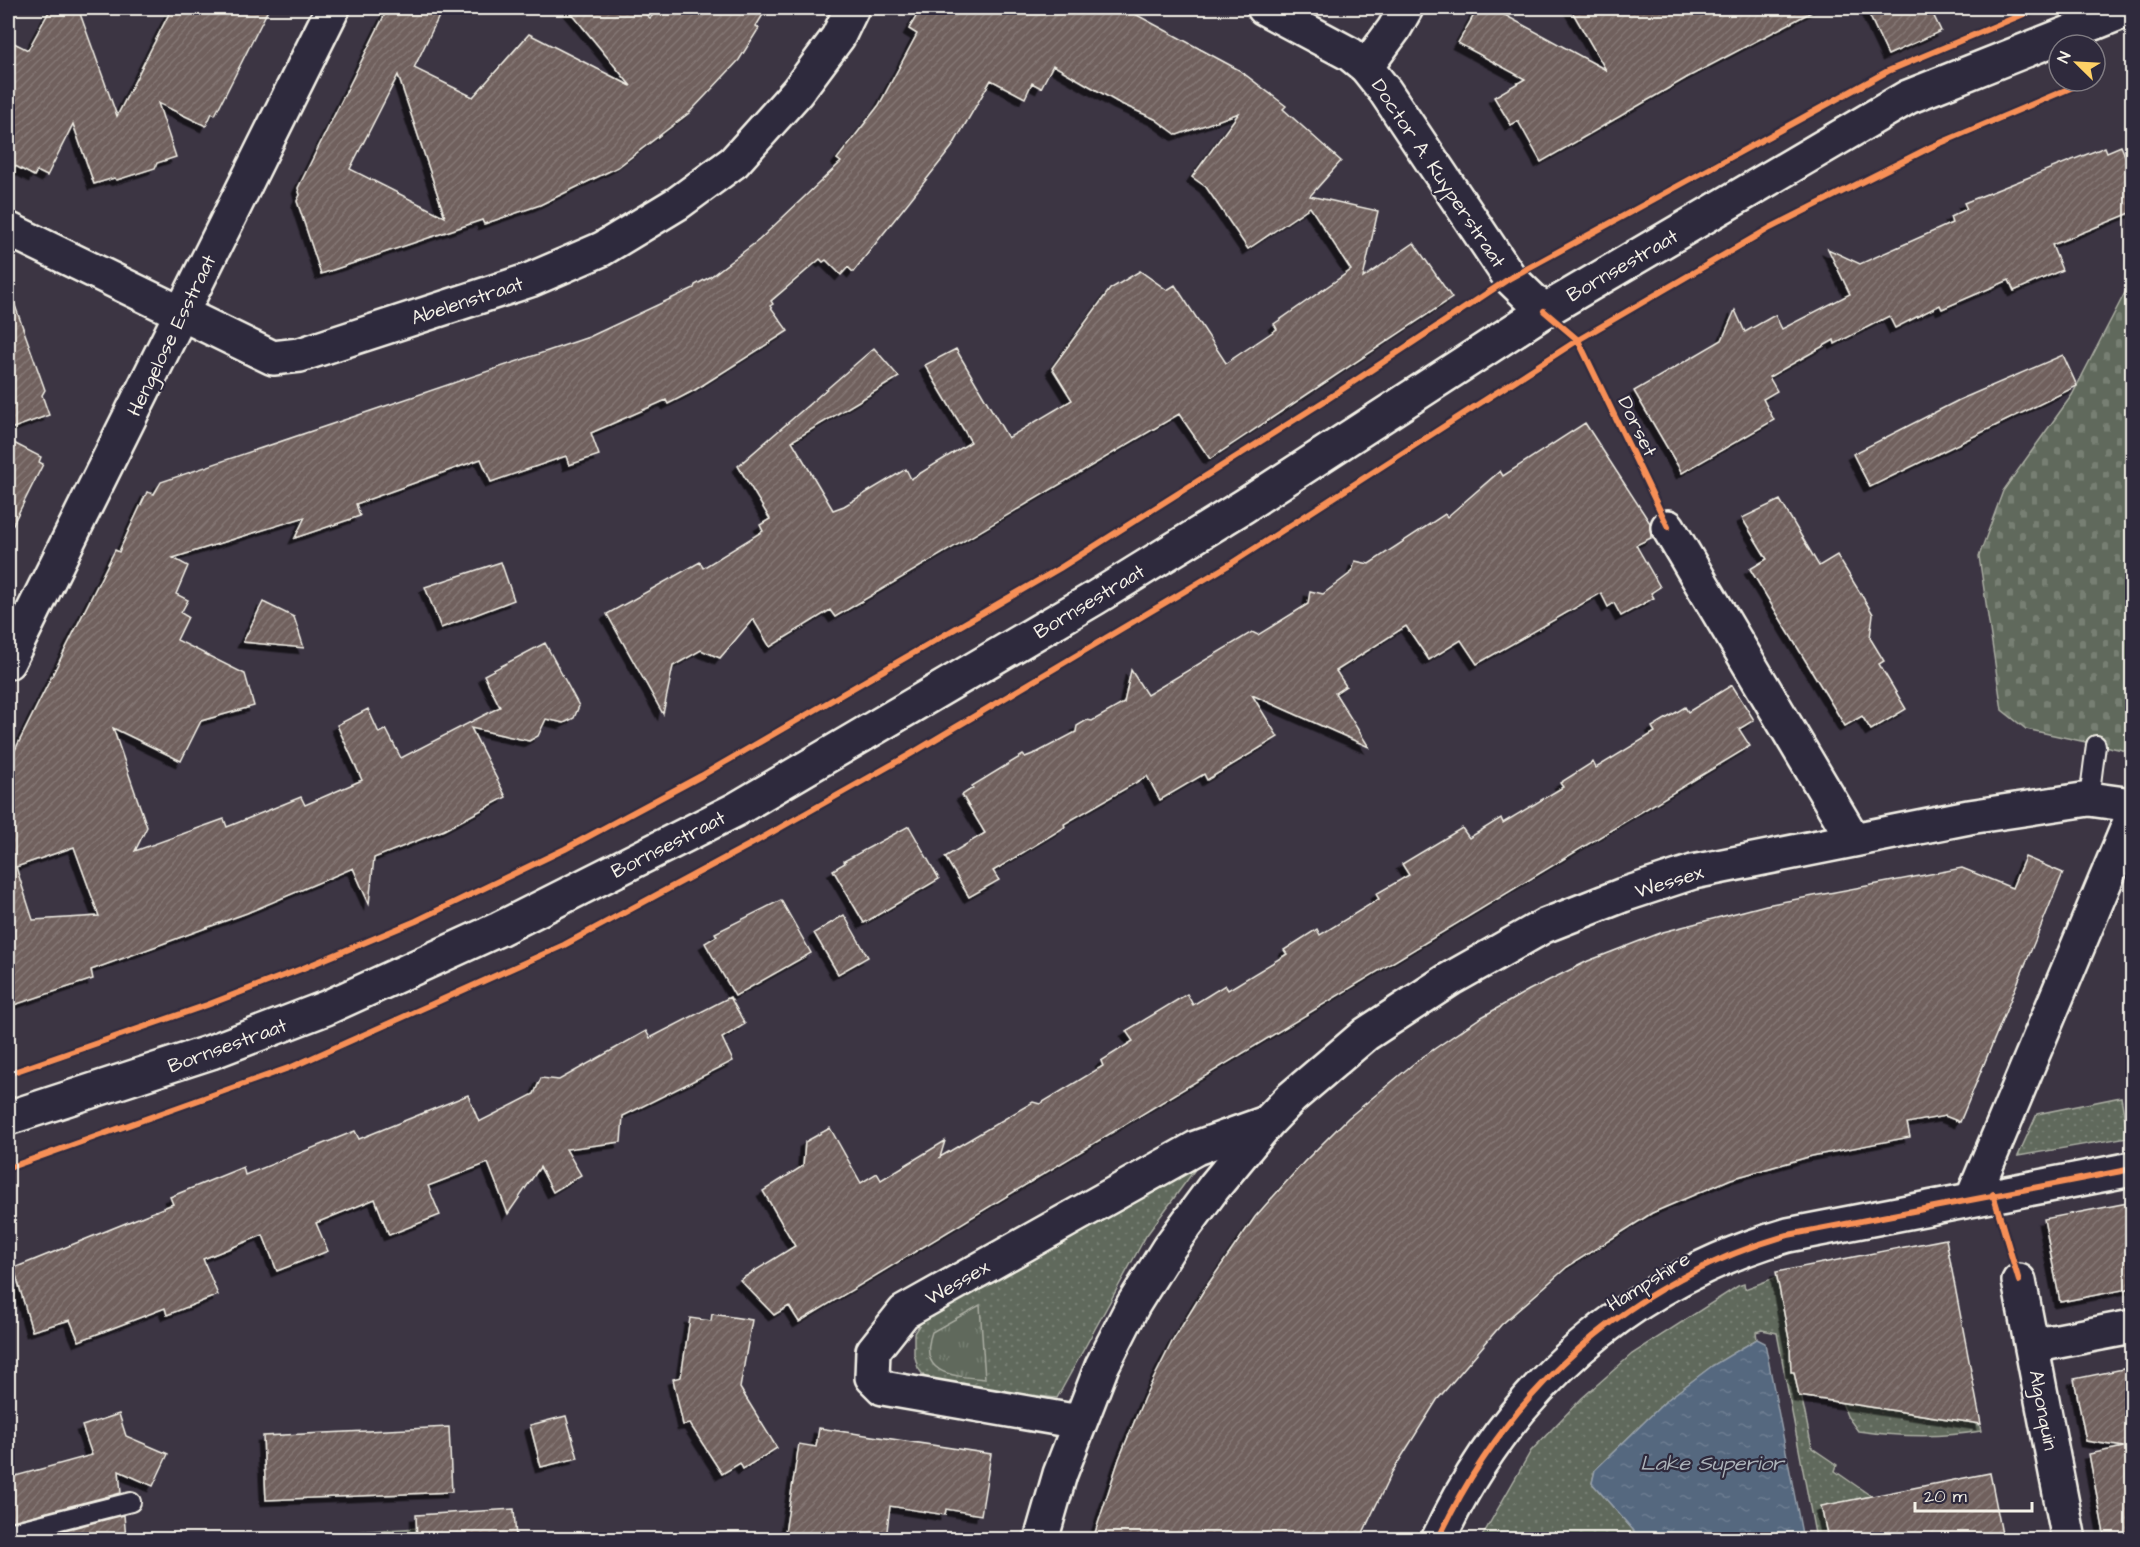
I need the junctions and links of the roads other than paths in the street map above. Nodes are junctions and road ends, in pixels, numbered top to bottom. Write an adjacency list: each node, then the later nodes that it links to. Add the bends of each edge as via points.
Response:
1 (333, 8): 9 (street, Hengelose Esstraat)
2 (852, 8): 9 (street, Abelenstraat, via 838,37 797,92 734,162 678,203 602,249 530,280 300,354 273,358)
3 (1264, 8): 6 (street, Doctor A. Kuyperstraat, via 1350,54)
4 (1406, 8): 6 (street)
5 (2133, 8): 8 (street, Bornsestraat, via 1908,97)
6 (1366, 67): 8 (street, Doctor A. Kuyperstraat, via 1510,278)
7 (8, 229): 9 (street, Abelenstraat)
8 (1544, 311): 17 (street, Bornsestraat, via 1115,586 735,810 499,929 326,1008 211,1052)
9 (182, 314): 11 (street, Hengelose Esstraat)
10 (1668, 527): 16 (street)
11 (8, 662)
12 (2096, 745): 13 (lane)
13 (2089, 799): 14 (street, Wessex); 16 (street, Wessex)
14 (2133, 805)
15 (2133, 817): 20 (street)
16 (1853, 839): 18 (street, Wessex, via 1693,872 1544,926 1450,979 1366,1034)
17 (8, 1118)
18 (1268, 1122): 24 (street, Wessex, via 1168,1249 1133,1305); 24 (street, Wessex, via 1196,1148 904,1312 873,1351 872,1377 883,1388)
19 (2133, 1169): 20 (street, Hampshire)
20 (1973, 1197): 28 (street, Hampshire, via 1770,1240 1704,1265 1665,1286 1588,1341 1543,1382 1499,1434)
21 (2019, 1281): 23 (street, Algonquin)
22 (2133, 1327): 23 (street)
23 (2032, 1346): 29 (street, Algonquin)
24 (1079, 1422): 27 (street, Wessex)
25 (131, 1502): 26 (lane)
26 (8, 1533)
27 (1041, 1539)
28 (1438, 1539)
29 (2069, 1539)

